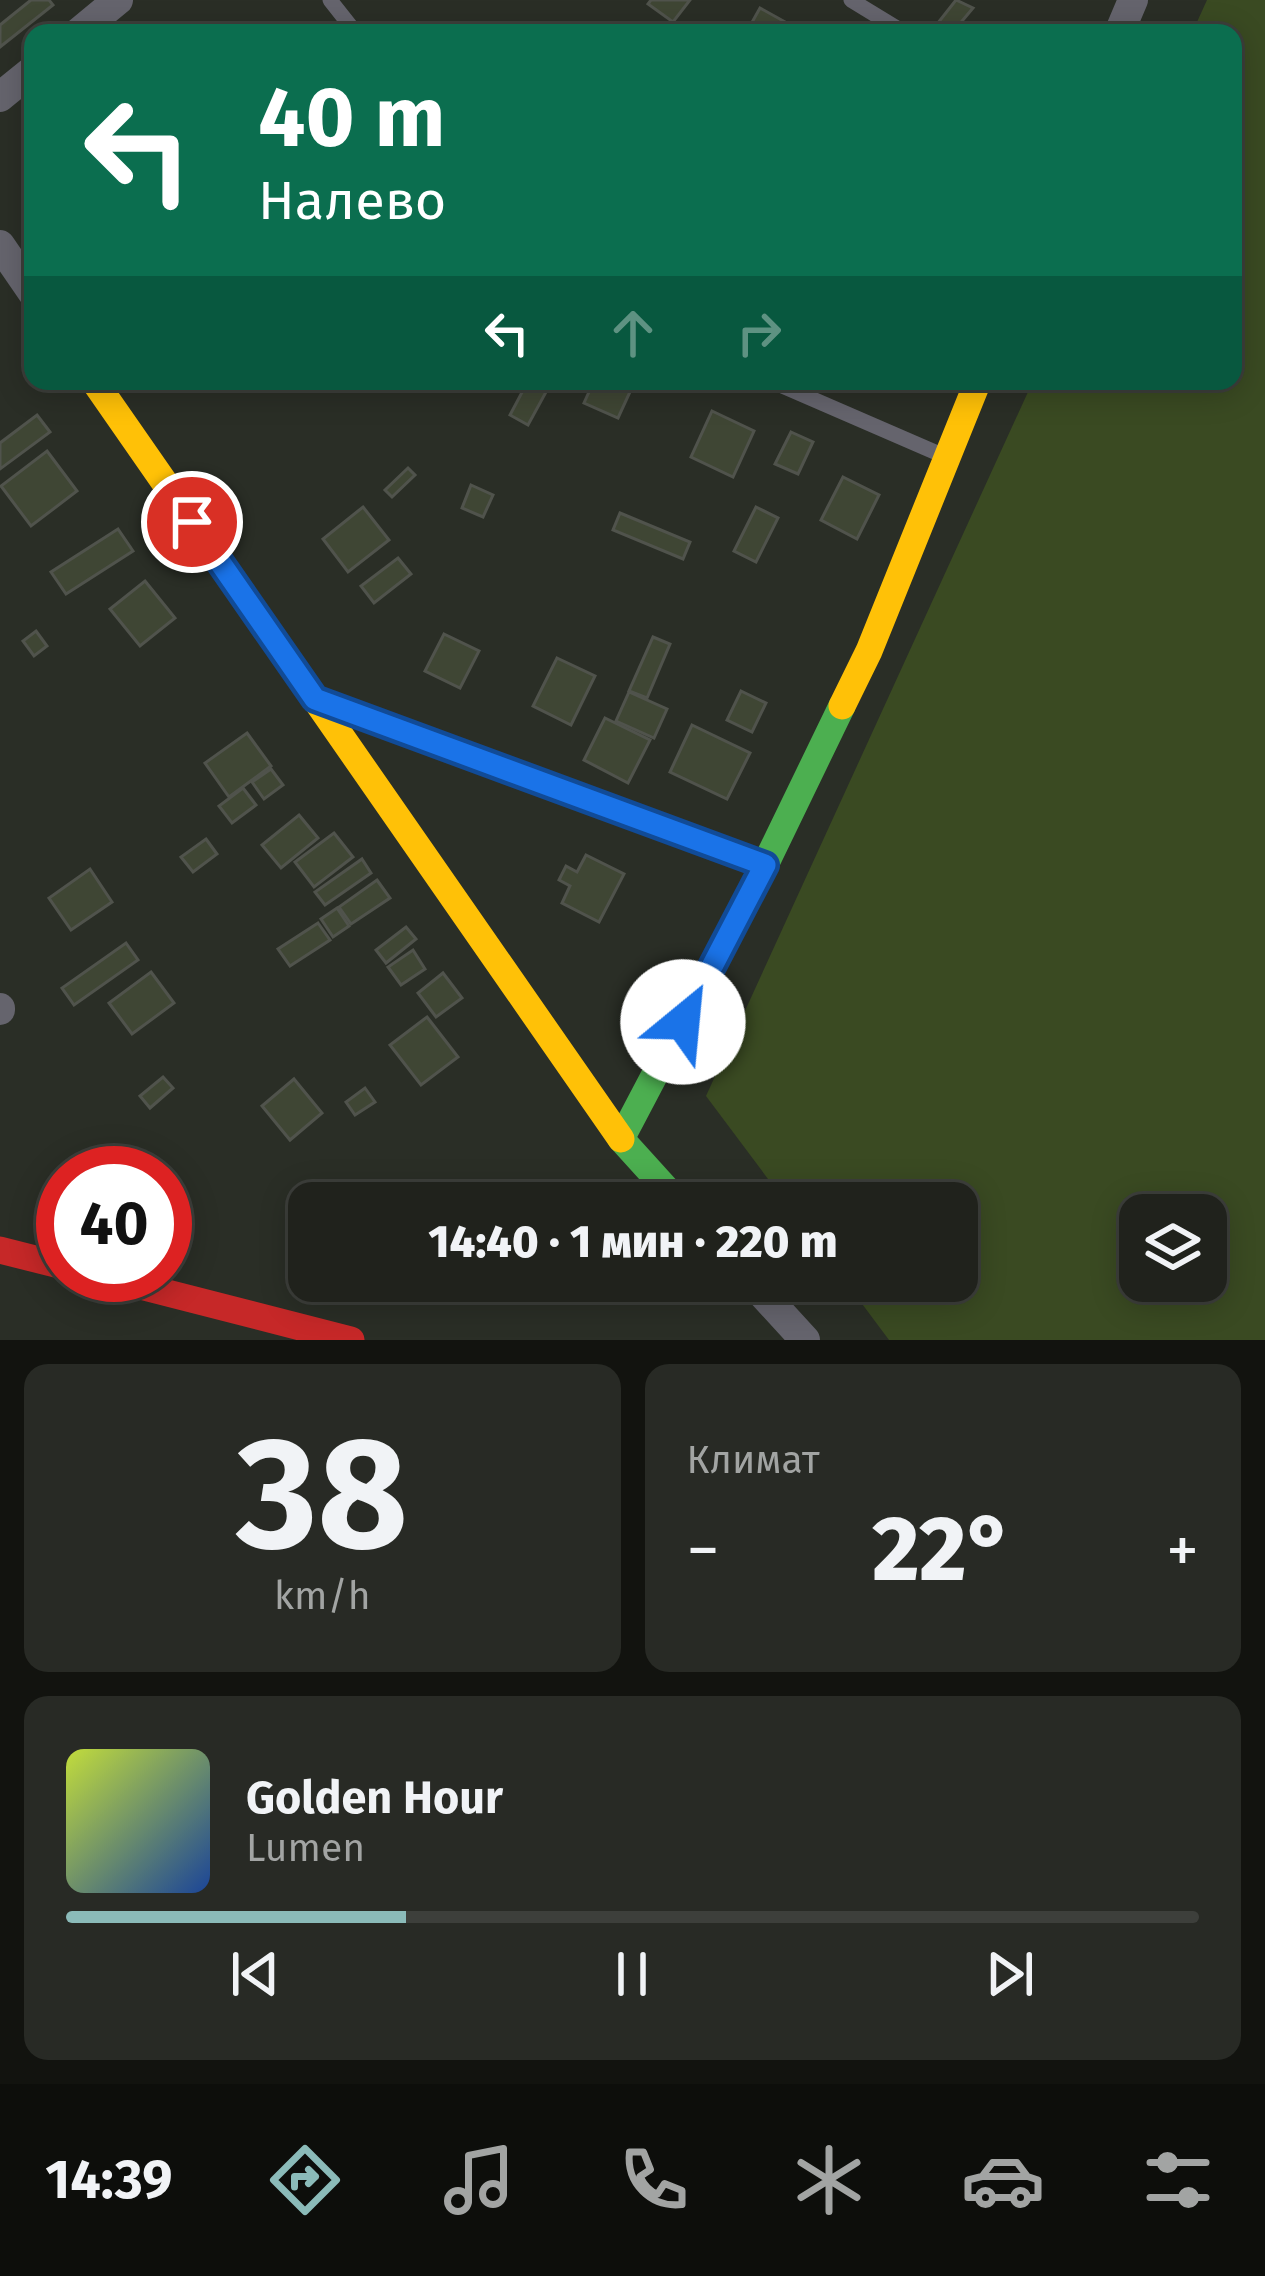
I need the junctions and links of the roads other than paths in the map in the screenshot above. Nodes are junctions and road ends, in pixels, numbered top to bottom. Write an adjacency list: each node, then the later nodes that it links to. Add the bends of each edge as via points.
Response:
1 (118, 0): 4 (street)
2 (330, 0): 5 (lane)
3 (851, 0): 6 (lane)
4 (89, 24)
5 (349, 24)
6 (890, 24)
7 (24, 78): 8 (street)
8 (0, 98)
9 (0, 245): 10 (street)
10 (24, 280)
11 (100, 390): 15 (street)
12 (792, 390): 14 (lane)
13 (974, 390): 14 (street)
14 (947, 458): 16 (street, via 869,651)
15 (315, 699): 16 (lane); 17 (street)
16 (765, 865): 17 (street)
17 (621, 1139): 18 (street)
18 (661, 1182)
19 (0, 1250): 20 (street)
20 (36, 1259)
21 (192, 1299): 23 (street)
22 (770, 1302): 24 (street)
23 (350, 1340)
24 (805, 1340)

